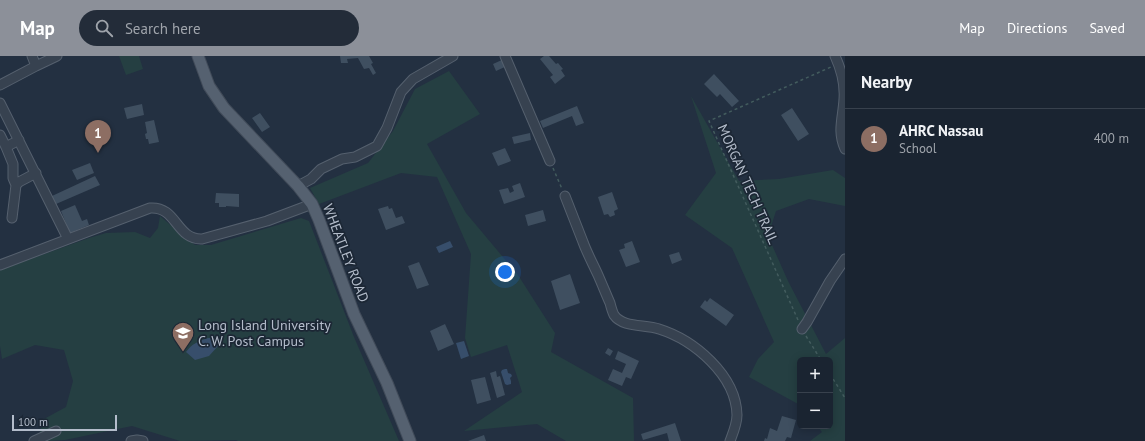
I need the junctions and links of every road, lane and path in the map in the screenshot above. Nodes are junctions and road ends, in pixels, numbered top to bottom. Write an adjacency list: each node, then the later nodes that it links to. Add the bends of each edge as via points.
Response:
1 (32, 56): 7 (street)
2 (57, 56): 7 (street)
3 (198, 56): 17 (main road, WHEATLEY ROAD, via 209,86 224,108)
4 (454, 56): 17 (street, via 414,79 401,92 377,146 321,169 311,179)
5 (505, 56): 14 (street)
6 (837, 60): 13 (street, via 843,80 840,131); 24 (path, MORGAN TECH TRAIL, via 709,120)
7 (36, 66): 8 (street)
8 (0, 85)
9 (0, 103): 11 (street)
10 (0, 135): 12 (street)
11 (19, 140): 12 (street); 15 (street)
12 (6, 147): 16 (street, via 13,164)
13 (845, 149)
14 (550, 161): 18 (path)
15 (36, 173): 16 (street); 21 (street)
16 (16, 185): 20 (street)
17 (298, 186): 19 (main road, WHEATLEY ROAD)
18 (565, 196): 33 (street, via 614,314 620,321 659,328 675,334 694,346 725,379 733,397 737,416)
19 (312, 204): 21 (street, via 267,221 202,239 189,237 165,210 150,208); 32 (main road, WHEATLEY ROAD, via 354,314)
20 (12, 218)
21 (68, 239): 23 (street)
22 (845, 258): 24 (street)
23 (0, 265)
24 (802, 329): 25 (path, MORGAN TECH TRAIL)
25 (819, 357)
26 (833, 379): 27 (path)
27 (845, 398)
28 (56, 431): 29 (street)
29 (34, 441)
30 (131, 441): 31 (street)
31 (143, 441)
32 (410, 441)
33 (730, 441)

